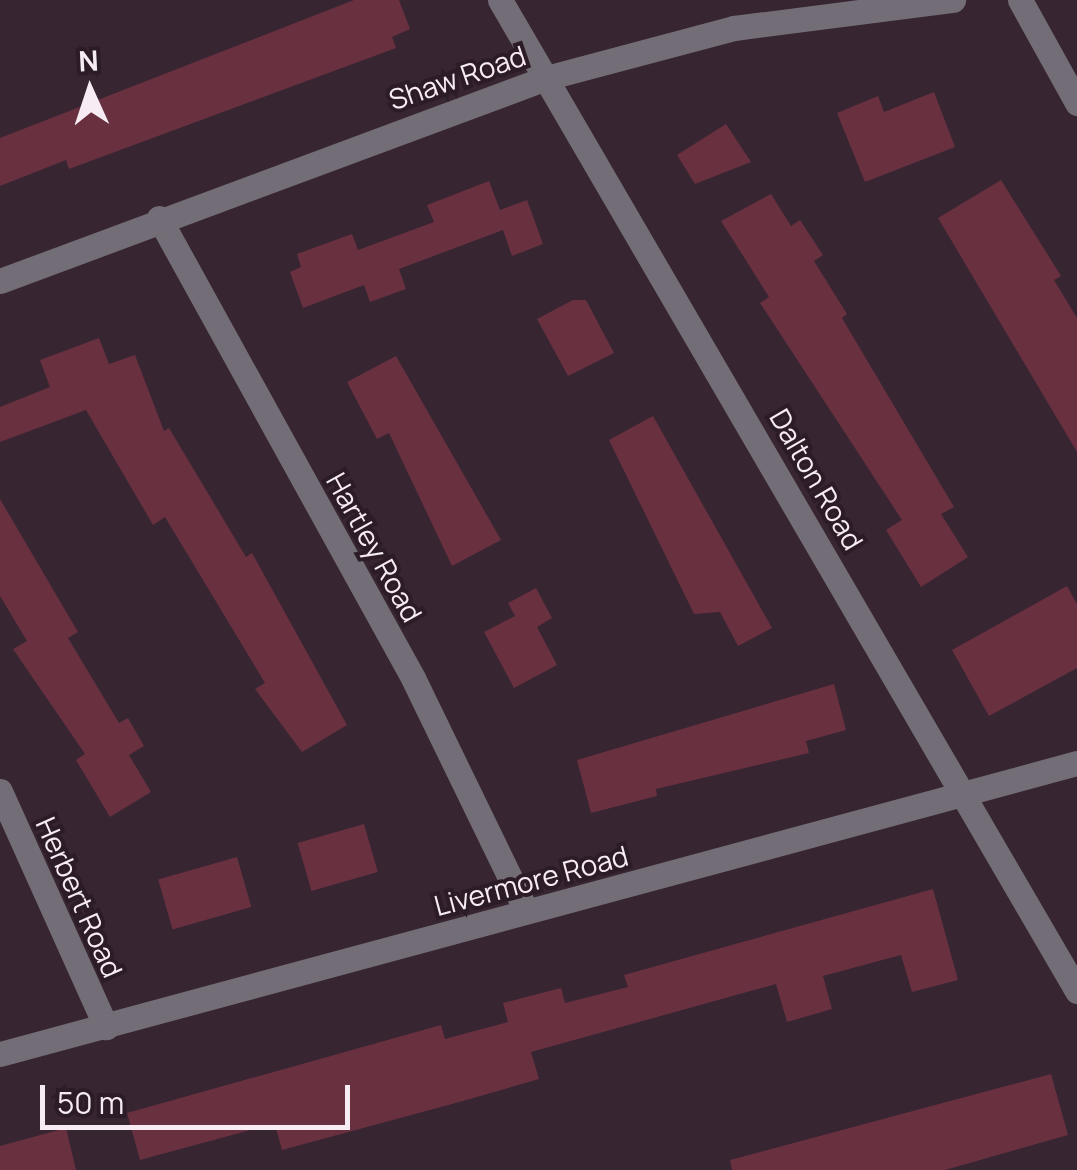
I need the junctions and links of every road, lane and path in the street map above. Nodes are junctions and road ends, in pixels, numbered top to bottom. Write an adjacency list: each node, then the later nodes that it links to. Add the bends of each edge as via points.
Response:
1 (500, 0): 4 (street, Dalton Road)
2 (953, 0): 4 (street, Shaw Road, via 734,28)
3 (1020, 0): 5 (street)
4 (546, 78): 6 (street, Shaw Road); 10 (street, Dalton Road)
5 (1077, 103)
6 (159, 218): 7 (street, Shaw Road); 11 (street, Hartley Road, via 413,678)
7 (0, 281)
8 (1077, 763): 10 (street, Livermore Road)
9 (0, 791): 13 (street, Herbert Road)
10 (965, 794): 11 (street, Livermore Road); 12 (street, Dalton Road)
11 (526, 912): 13 (street, Livermore Road)
12 (1077, 991)
13 (106, 1028): 14 (street, Livermore Road)
14 (0, 1054)

